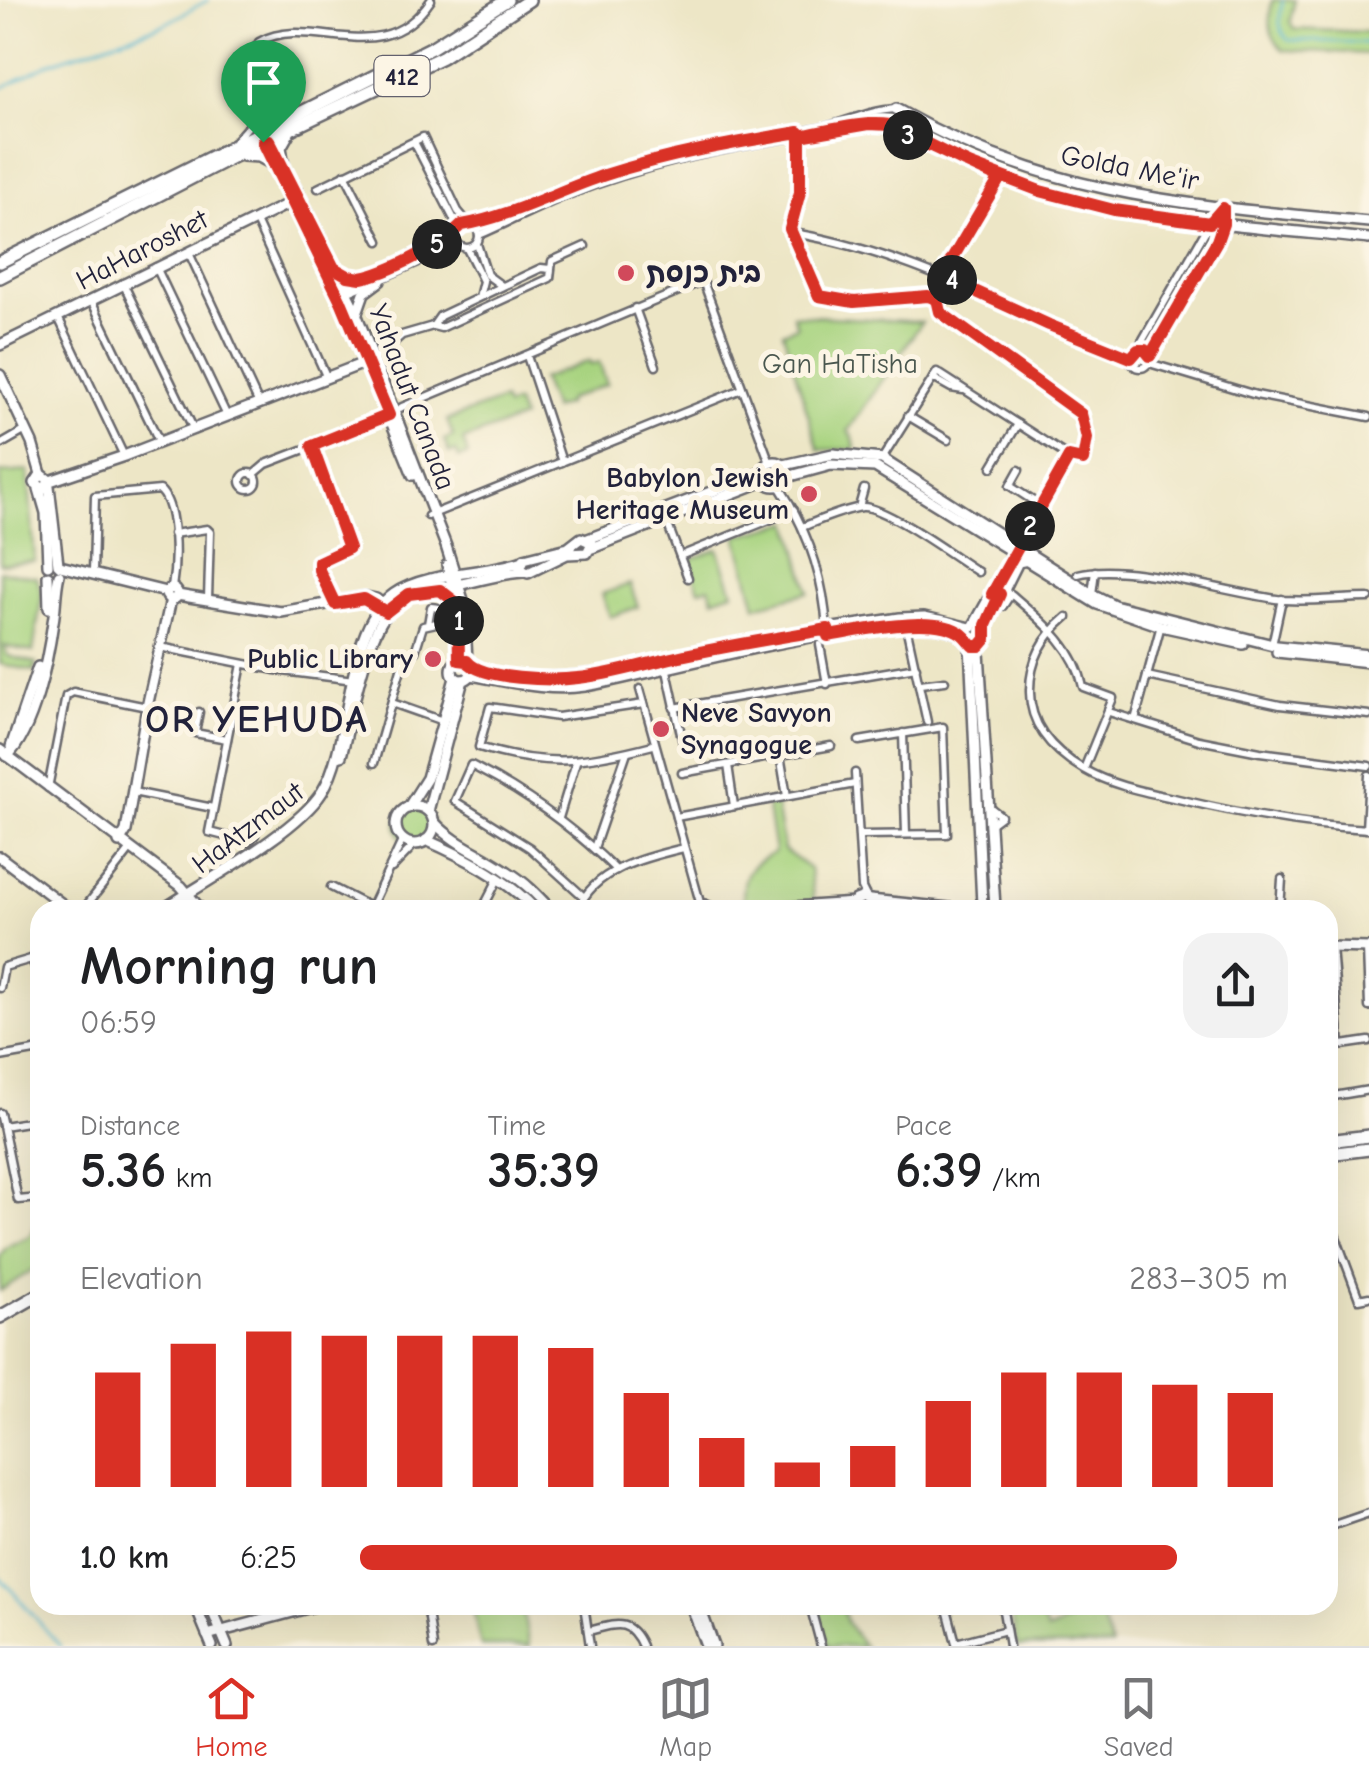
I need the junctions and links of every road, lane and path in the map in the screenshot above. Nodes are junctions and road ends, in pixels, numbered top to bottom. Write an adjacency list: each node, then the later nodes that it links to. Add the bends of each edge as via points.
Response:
1 (431, 0): 4 (street, via 392,33 282,35 259,42 250,59)
2 (507, 0): 6 (main road, 412, via 431,48)
3 (529, 0): 8 (main road, 412, via 442,57)
4 (261, 100): 6 (street, via 277,115); 12 (street, via 258,116)
5 (896, 109): 9 (street); 19 (street, Golda Me'ir, via 1045,175 1117,194)
6 (296, 113): 10 (main road, 412)
7 (890, 125): 9 (street); 15 (street, Golda Me'ir)
8 (292, 128): 10 (main road, 412); 13 (main road)
9 (799, 134): 24 (street, via 654,160); 28 (street, via 656,164 567,195); 73 (street, via 800,192 790,229 819,296 854,302 937,299 940,312 1081,414 1083,460)
10 (264, 138): 12 (main road, 412); 13 (street, Yahadut Canada)
11 (414, 142): 14 (street); 24 (street, via 423,138); 25 (street)
12 (232, 151): 13 (main road); 33 (main road, 412); 38 (main road, 412)
13 (278, 165): 17 (street, Yahadut Canada); 18 (street, Yahadut Canada)
14 (345, 174): 16 (street); 29 (street)
15 (1000, 178): 22 (street, Golda Me'ir, via 1114,210); 37 (street)
16 (318, 188)
17 (292, 201): 18 (street); 20 (street, HaHaroshet); 43 (street, Yahadut Canada)
18 (304, 204): 35 (street, Yahadut Canada)
19 (1223, 208): 21 (street, Golda Me'ir); 22 (street); 23 (street)
20 (255, 218): 32 (street, HaHaroshet); 58 (street)
21 (1369, 222)
22 (1210, 223): 23 (street, Golda Me'ir); 51 (street)
23 (1223, 224): 27 (street, Golda Me'ir); 54 (street)
24 (471, 225): 25 (street); 28 (street)
25 (457, 231): 31 (street); 39 (street)
26 (799, 234): 37 (street)
27 (1369, 239)
28 (478, 240): 31 (street); 42 (street, via 486,276)
29 (379, 241)
30 (585, 246): 36 (street, via 552,261)
31 (462, 247): 40 (street); 44 (street, via 482,280)
32 (188, 252): 34 (street, HaHaroshet); 60 (street)
33 (0, 262)
34 (156, 267): 41 (street, HaHaroshet); 63 (street)
35 (334, 268): 39 (street); 43 (street, Yahadut Canada)
36 (550, 269): 42 (street); 49 (street, via 545,280)
37 (942, 276): 53 (street)
38 (0, 277)
39 (367, 277): 43 (street)
40 (380, 281): 43 (street); 47 (street, via 362,297)
41 (124, 283): 45 (street, HaHaroshet); 67 (street)
42 (504, 286): 44 (street)
43 (343, 292): 47 (street, Yahadut Canada); 55 (street, Yahadut Canada)
44 (480, 297): 49 (street)
45 (91, 300): 48 (street, HaHaroshet); 69 (street)
46 (636, 308): 52 (street); 56 (street); 59 (street, via 703,280)
47 (357, 316): 55 (street, Yahadut Canada)
48 (58, 317): 50 (street, HaHaroshet); 72 (street)
49 (433, 326): 55 (street, via 402,335)
50 (0, 345)
51 (1137, 350): 53 (street); 54 (street, via 1145,350)
52 (527, 356): 61 (street); 75 (street)
53 (1131, 358): 54 (street, via 1137,368)
54 (1149, 360): 64 (street, via 1256,395)
55 (370, 362): 58 (street); 61 (street, Yahadut Canada)
56 (656, 366)
57 (1, 377): 66 (street)
58 (327, 379): 60 (street)
59 (742, 389): 75 (street); 79 (street)
60 (260, 405): 63 (street)
61 (392, 413): 71 (street); 87 (street, Yahadut Canada)
62 (908, 416): 65 (street, via 935,375); 68 (street); 74 (street)
63 (228, 417): 67 (street)
64 (1369, 417)
65 (1018, 424): 73 (street); 77 (street)
66 (26, 430): 70 (street); 81 (street)
67 (194, 430): 69 (street)
68 (948, 440)
69 (160, 442): 72 (street)
70 (0, 445)
71 (312, 446): 80 (street); 111 (street, via 349,548 319,562)
72 (124, 456): 81 (street)
73 (1069, 457): 84 (street)
74 (882, 459): 76 (street, via 832,454); 92 (street)
75 (562, 462): 87 (street)
76 (784, 466): 79 (street); 82 (street)
77 (992, 467)
78 (1019, 470): 84 (street, via 1010,486)
79 (766, 472): 82 (street, via 771,486); 88 (street); 91 (street)
80 (253, 475)
81 (45, 482): 96 (street)
82 (784, 482): 85 (street); 92 (street, via 831,465 875,467)
83 (864, 489): 86 (street)
84 (1041, 506): 92 (street)
85 (792, 507): 89 (street); 93 (street)
86 (859, 507): 89 (street); 99 (street, via 882,512)
87 (432, 514): 95 (street, Yahadut Canada); 103 (street, Yahadut Canada)
88 (659, 521): 91 (street); 93 (street, via 668,525)
89 (802, 527): 121 (street, via 820,575)
90 (174, 534): 98 (street, via 160,490 98,494); 105 (street); 110 (street, via 207,529 211,535)
91 (590, 544): 101 (street, via 582,538 522,567)
92 (1016, 548): 94 (street); 106 (street); 107 (street)
93 (680, 556): 102 (street)
94 (1028, 560): 107 (street, via 1018,562); 117 (street, via 1097,604)
95 (453, 563): 101 (street); 103 (street, Yahadut Canada)
96 (56, 569): 98 (street); 155 (street, via 28,700); 155 (street, via 54,621 40,682 21,738)
97 (1095, 571): 100 (street); 106 (street); 109 (street)
98 (88, 572): 105 (street)
99 (978, 572)
100 (1078, 574)
101 (475, 577): 103 (street); 112 (street)
102 (688, 578)
103 (455, 581): 104 (street); 112 (street); 114 (street, via 403,588)
104 (436, 589): 112 (street); 114 (street)
105 (172, 594): 110 (street); 126 (street)
106 (1092, 594): 117 (street)
107 (1001, 595): 113 (street); 119 (street); 120 (street); 122 (street)
108 (1369, 598): 109 (street)
109 (1282, 600): 125 (street)
110 (208, 601): 111 (street, via 282,612)
111 (335, 604): 114 (street, via 359,599)
112 (460, 604): 131 (street)
113 (1002, 606)
114 (382, 608): 134 (street, HaAtzmaut)
115 (1067, 617): 120 (street)
116 (905, 622): 121 (street); 122 (street, via 924,617); 130 (street)
117 (1162, 622): 125 (street); 127 (street, via 1303,657); 132 (street)
118 (428, 624): 138 (street, via 415,652 402,662)
119 (984, 630): 122 (street); 123 (street)
120 (1052, 630): 143 (street, via 1079,666 1083,688 1114,698); 161 (street, via 1030,677 1034,720 1048,742)
121 (828, 633): 129 (street); 131 (street, via 725,646 580,678)
122 (970, 634): 123 (street); 209 (street)
123 (982, 644): 210 (street)
124 (820, 645): 135 (street)
125 (1272, 645): 127 (street)
126 (160, 647): 128 (street); 140 (street)
127 (1369, 658)
128 (242, 664): 134 (street); 149 (street)
129 (666, 666): 131 (street, via 560,688); 141 (street)
130 (916, 666): 135 (street); 136 (street)
131 (464, 670): 146 (street); 172 (street)
132 (1147, 676): 144 (street, via 1280,705); 145 (street)
133 (946, 680): 136 (street)
134 (356, 684): 194 (street, HaAtzmaut, via 318,798 294,823)
135 (827, 684): 141 (street)
136 (920, 684): 147 (street)
137 (640, 689): 139 (street)
138 (392, 703): 146 (street); 158 (street)
139 (644, 704): 152 (street); 157 (street, via 558,717 490,707 479,747)
140 (146, 707): 166 (street, via 66,696); 167 (street)
141 (674, 708): 151 (street)
142 (198, 712): 149 (street, via 195,733)
143 (1109, 712): 145 (street); 161 (street)
144 (1369, 715)
145 (1135, 720): 160 (street, via 1260,752)
146 (443, 721): 171 (street, via 428,778)
147 (926, 722)
148 (903, 733): 150 (street); 177 (street); 177 (street, via 944,726 948,834)
149 (227, 740): 170 (street)
150 (859, 740)
151 (683, 743)
152 (654, 746): 154 (street); 173 (street)
153 (831, 746): 156 (street)
154 (627, 752): 157 (street); 183 (street)
155 (4, 753): 166 (street)
156 (780, 755): 159 (street); 168 (street)
157 (576, 761): 174 (street)
158 (374, 763)
159 (728, 765): 162 (street); 169 (street)
160 (1369, 766)
161 (1084, 769): 176 (street, via 1127,787 1245,814)
162 (682, 773)
163 (855, 773): 165 (street)
164 (1369, 776): 176 (street)
165 (855, 784): 168 (street); 178 (street)
166 (48, 788): 181 (street)
167 (133, 792): 170 (street); 181 (street)
168 (788, 796): 169 (street)
169 (734, 806): 173 (street)
170 (213, 808): 179 (street, via 209,832)
171 (408, 808): 172 (street); 180 (street, via 396,825)
172 (428, 811): 175 (street)
173 (676, 817): 184 (street)
174 (559, 818): 183 (street); 195 (street, via 470,765 455,801 530,848)
175 (434, 822): 182 (street); 205 (street)
176 (1368, 829)
177 (906, 834): 178 (street)
178 (860, 835): 208 (street)
179 (236, 838)
180 (403, 839): 182 (street); 188 (street)
181 (119, 842): 185 (street)
182 (421, 842): 188 (street); 189 (street)
183 (594, 848): 187 (street)
184 (684, 848): 187 (street); 207 (street)
185 (130, 850): 194 (street); 197 (street)
186 (0, 858): 196 (street)
187 (616, 870): 195 (street)
188 (388, 872): 202 (street)
189 (498, 879): 191 (street); 193 (street)
190 (1282, 879): 211 (street)
191 (509, 886): 193 (street); 204 (street)
192 (332, 887): 201 (street)
193 (493, 890): 203 (street)
194 (190, 895): 198 (street, HaAtzmaut); 199 (street, HaAtzmaut); 200 (street)
195 (584, 897): 206 (street)
196 (57, 900)
197 (91, 900)
198 (181, 900)
199 (184, 900)
200 (194, 900)
201 (357, 900)
202 (376, 900)
203 (488, 900)
204 (525, 900)
205 (540, 900)
206 (583, 900)
207 (696, 900)
208 (863, 900)
209 (979, 900)
210 (995, 900)
211 (1281, 900)
212 (1338, 948): 213 (street)
213 (1368, 948): 215 (street)
214 (30, 959): 216 (street, via 4,967)
215 (1368, 986): 217 (street)
216 (0, 988)
217 (1369, 1007)
218 (1338, 1026): 220 (street)
219 (1369, 1041): 220 (street)
220 (1340, 1046)
221 (30, 1052): 222 (street)
222 (0, 1057)
223 (1369, 1090): 224 (street)
224 (1338, 1095)
225 (0, 1113): 227 (street)
226 (30, 1122): 227 (street)
227 (3, 1126): 232 (street, via 18,1200)
228 (1369, 1136): 229 (main road)
229 (1338, 1140)
230 (1369, 1149): 231 (main road)
231 (1338, 1153)
232 (30, 1199)
233 (1338, 1241): 235 (street, via 1359,1299)
234 (30, 1296): 236 (main road)
235 (1369, 1297)
236 (0, 1313)
237 (1369, 1513): 238 (street)
238 (1338, 1524)
239 (199, 1615): 256 (street)
240 (214, 1615): 254 (street)
241 (218, 1615): 252 (street)
242 (280, 1615): 252 (street)
243 (427, 1615): 259 (street)
244 (586, 1615): 255 (street)
245 (695, 1615): 262 (street)
246 (703, 1615): 251 (street)
247 (712, 1615): 251 (street)
248 (813, 1615): 264 (street)
249 (949, 1615): 253 (street, via 956,1643)
250 (1004, 1615): 253 (street)
251 (706, 1624): 263 (street)
252 (234, 1627): 254 (street); 257 (street)
253 (1006, 1630): 265 (street)
254 (220, 1631): 256 (street); 257 (street)
255 (588, 1631): 260 (street); 261 (street, via 621,1624)
256 (207, 1635): 258 (street)
257 (226, 1645)
258 (212, 1646)
259 (434, 1646)
260 (590, 1646)
261 (642, 1646)
262 (706, 1646)
263 (714, 1646)
264 (821, 1646)
265 (1009, 1646)

